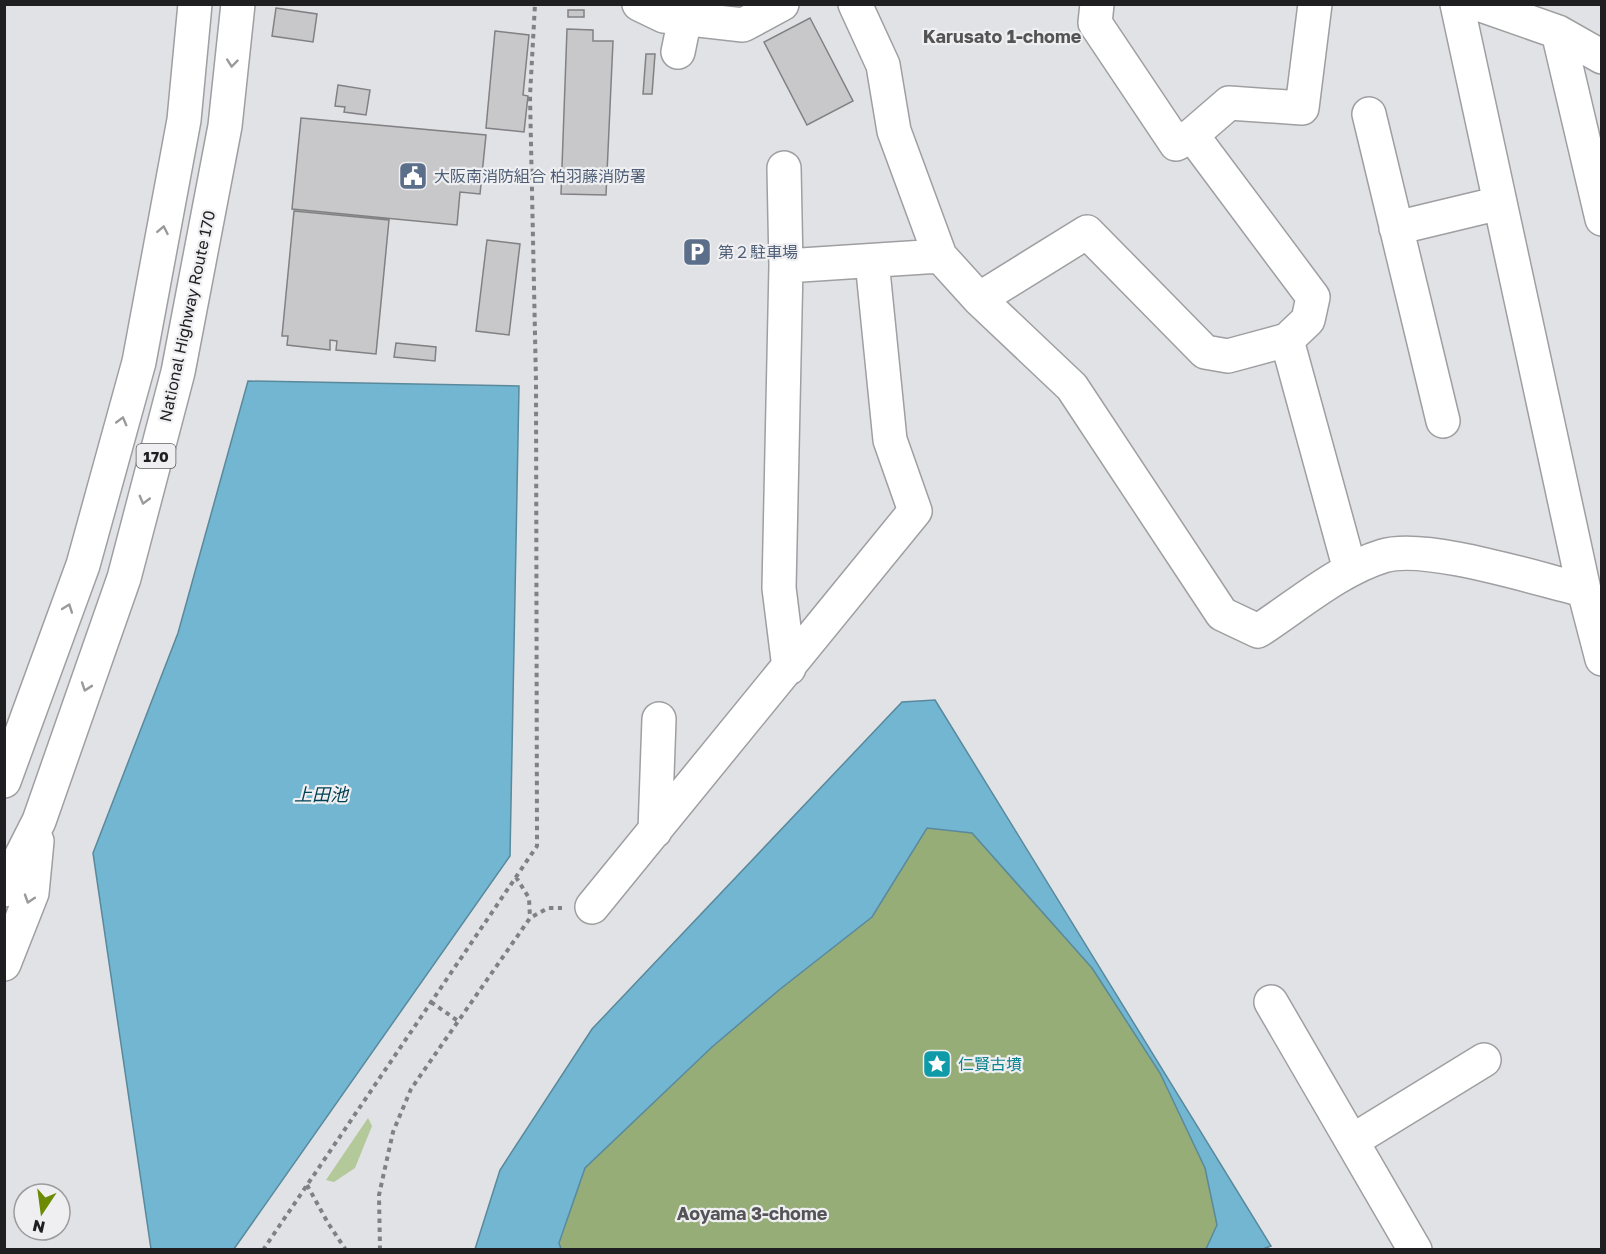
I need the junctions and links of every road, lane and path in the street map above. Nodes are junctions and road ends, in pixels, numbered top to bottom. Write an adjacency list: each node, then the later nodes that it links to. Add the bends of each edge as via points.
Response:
1 (195, 4): 32 (main road, 170, one-way to 1, via 83,565 139,362 184,120)
2 (238, 4): 34 (main road, National Highway Route 170 / 170, one-way to 34, via 225,126 178,372 124,578)
3 (535, 4): 36 (path, via 530,96 536,382 537,846)
4 (639, 4): 11 (main road, via 664,16)
5 (782, 4): 11 (main road, via 743,25)
6 (855, 4): 21 (main road, via 883,65 894,131)
7 (1097, 4): 16 (main road, via 1095,23 1176,144)
8 (1315, 4): 16 (main road, via 1302,108 1229,103)
9 (1457, 4): 18 (main road)
10 (1478, 4): 12 (main road)
11 (685, 18): 13 (main road)
12 (1558, 32): 14 (main road); 19 (main road)
13 (678, 52)
14 (1602, 57)
15 (1369, 114): 20 (main road)
16 (1192, 135): 25 (main road, via 1313,297 1308,320)
17 (784, 168): 23 (main road)
18 (1500, 203): 20 (main road); 28 (main road)
19 (1602, 219)
20 (1396, 228): 26 (main road)
21 (940, 256): 22 (main road); 24 (main road)
22 (872, 261): 23 (main road); 30 (main road, via 890,440 915,511)
23 (786, 266): 30 (main road, via 779,588)
24 (979, 298): 25 (main road, via 1087,232 1205,352 1228,356); 27 (main road, via 1072,387 1222,614 1258,631)
25 (1287, 340): 27 (main road)
26 (1443, 421)
27 (1350, 570): 28 (main road, via 1385,556 1427,553)
28 (1591, 600): 29 (main road)
29 (1602, 659)
30 (789, 668): 35 (main road)
31 (659, 719): 35 (main road)
32 (11, 754): 33 (main road, 170)
33 (4, 781)
34 (39, 821): 37 (main road, National Highway Route 170 / 170); 40 (main road, one-way to 40, via 32,893)
35 (655, 831): 38 (main road)
36 (516, 877): 39 (path, via 530,898); 41 (path)
37 (4, 890)
38 (592, 907): 39 (path, via 548,908)
39 (530, 918): 43 (path)
40 (4, 964)
41 (431, 1002): 43 (path); 46 (path)
42 (1271, 1002): 45 (main road)
43 (458, 1021): 49 (path, via 411,1089 393,1132 379,1195)
44 (1484, 1060): 45 (main road)
45 (1352, 1141): 50 (main road)
46 (307, 1184): 47 (path); 48 (path)
47 (263, 1250)
48 (346, 1250)
49 (380, 1250)
50 (1415, 1250)

